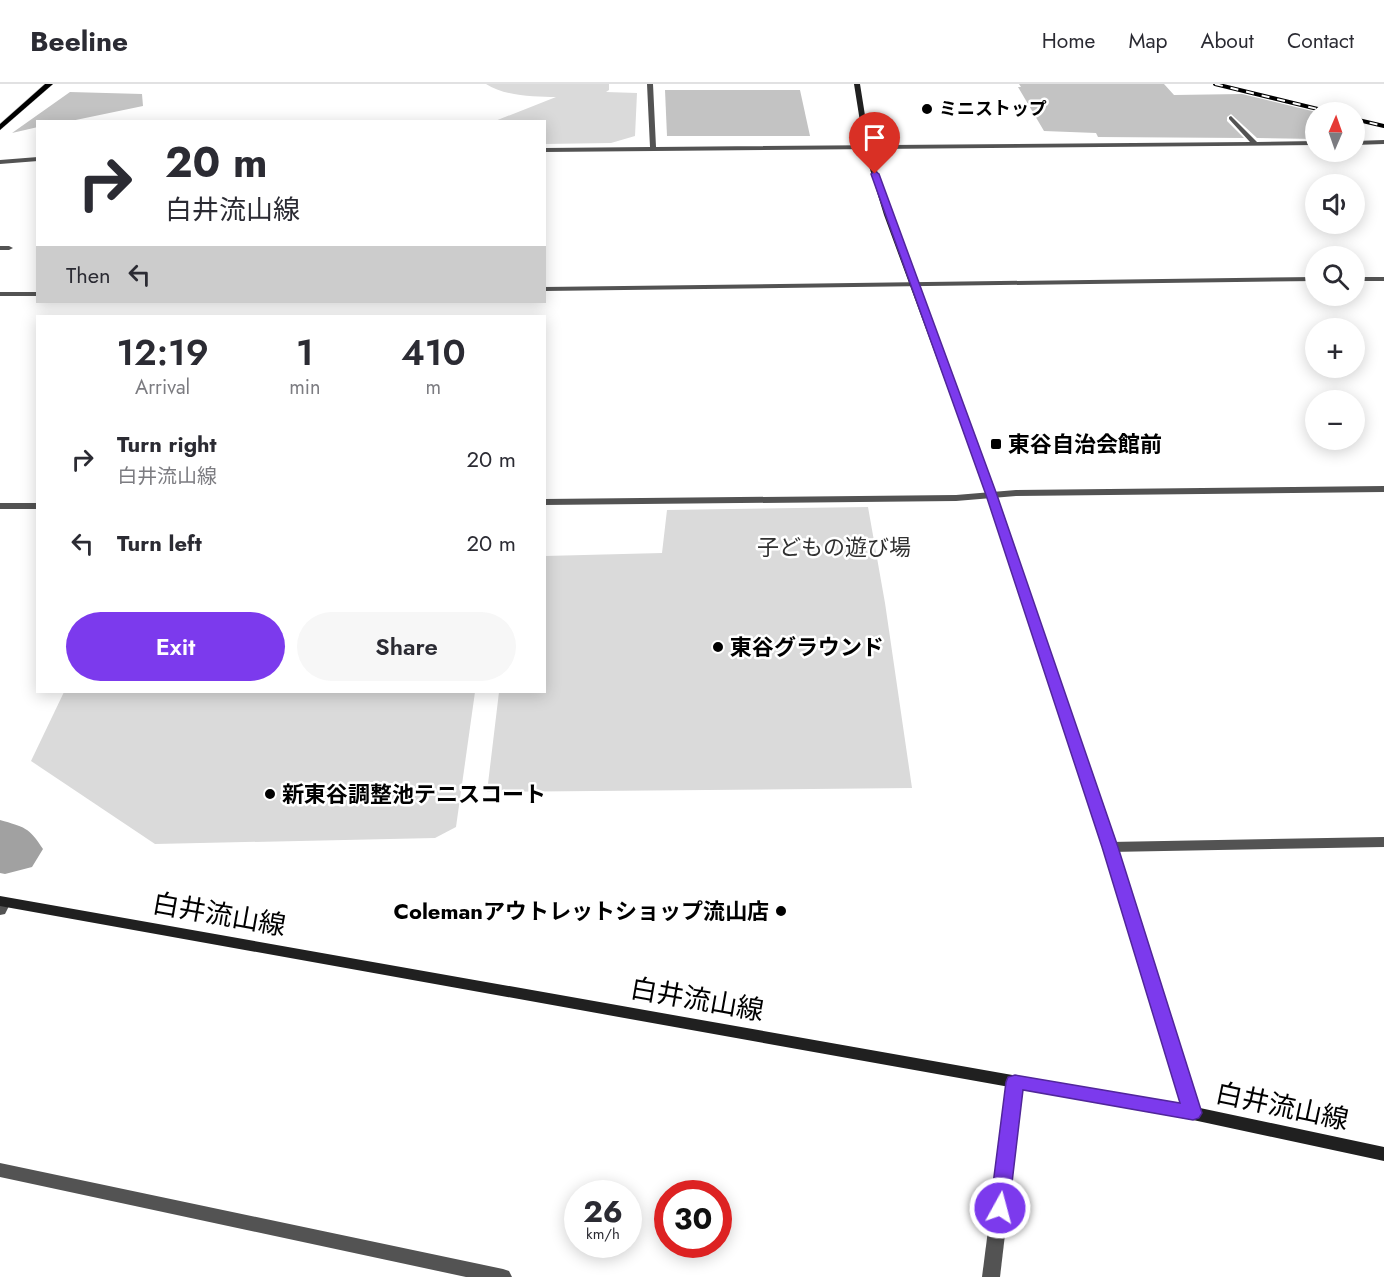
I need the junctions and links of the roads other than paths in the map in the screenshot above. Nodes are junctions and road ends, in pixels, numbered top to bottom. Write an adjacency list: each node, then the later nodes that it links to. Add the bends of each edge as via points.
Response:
1 (49, 84): 5 (main road)
2 (650, 84): 11 (street)
3 (857, 84): 10 (street)
4 (1232, 118): 9 (street)
5 (0, 128)
6 (1384, 142): 8 (street)
7 (1305, 143): 9 (street)
8 (1365, 143)
9 (1256, 144): 10 (street)
10 (866, 146): 11 (street); 18 (street)
11 (653, 149): 12 (street)
12 (546, 150)
13 (36, 159): 14 (street)
14 (0, 162)
15 (1305, 279): 18 (street)
16 (1365, 279): 17 (street)
17 (1384, 279)
18 (914, 285): 19 (street); 23 (street)
19 (546, 289)
20 (0, 294): 21 (street)
21 (36, 294)
22 (1384, 489): 23 (street)
23 (992, 495): 24 (street); 28 (street)
24 (546, 502)
25 (0, 506): 26 (street)
26 (36, 506)
27 (1384, 842): 28 (street)
28 (1110, 847): 31 (street)
29 (1, 904): 30 (street, 白井流山線)
30 (1015, 1082): 31 (street, 白井流山線); 35 (street)
31 (1193, 1113): 32 (street, 白井流山線)
32 (1384, 1154)
33 (0, 1170): 34 (street)
34 (503, 1277)
35 (991, 1277)

